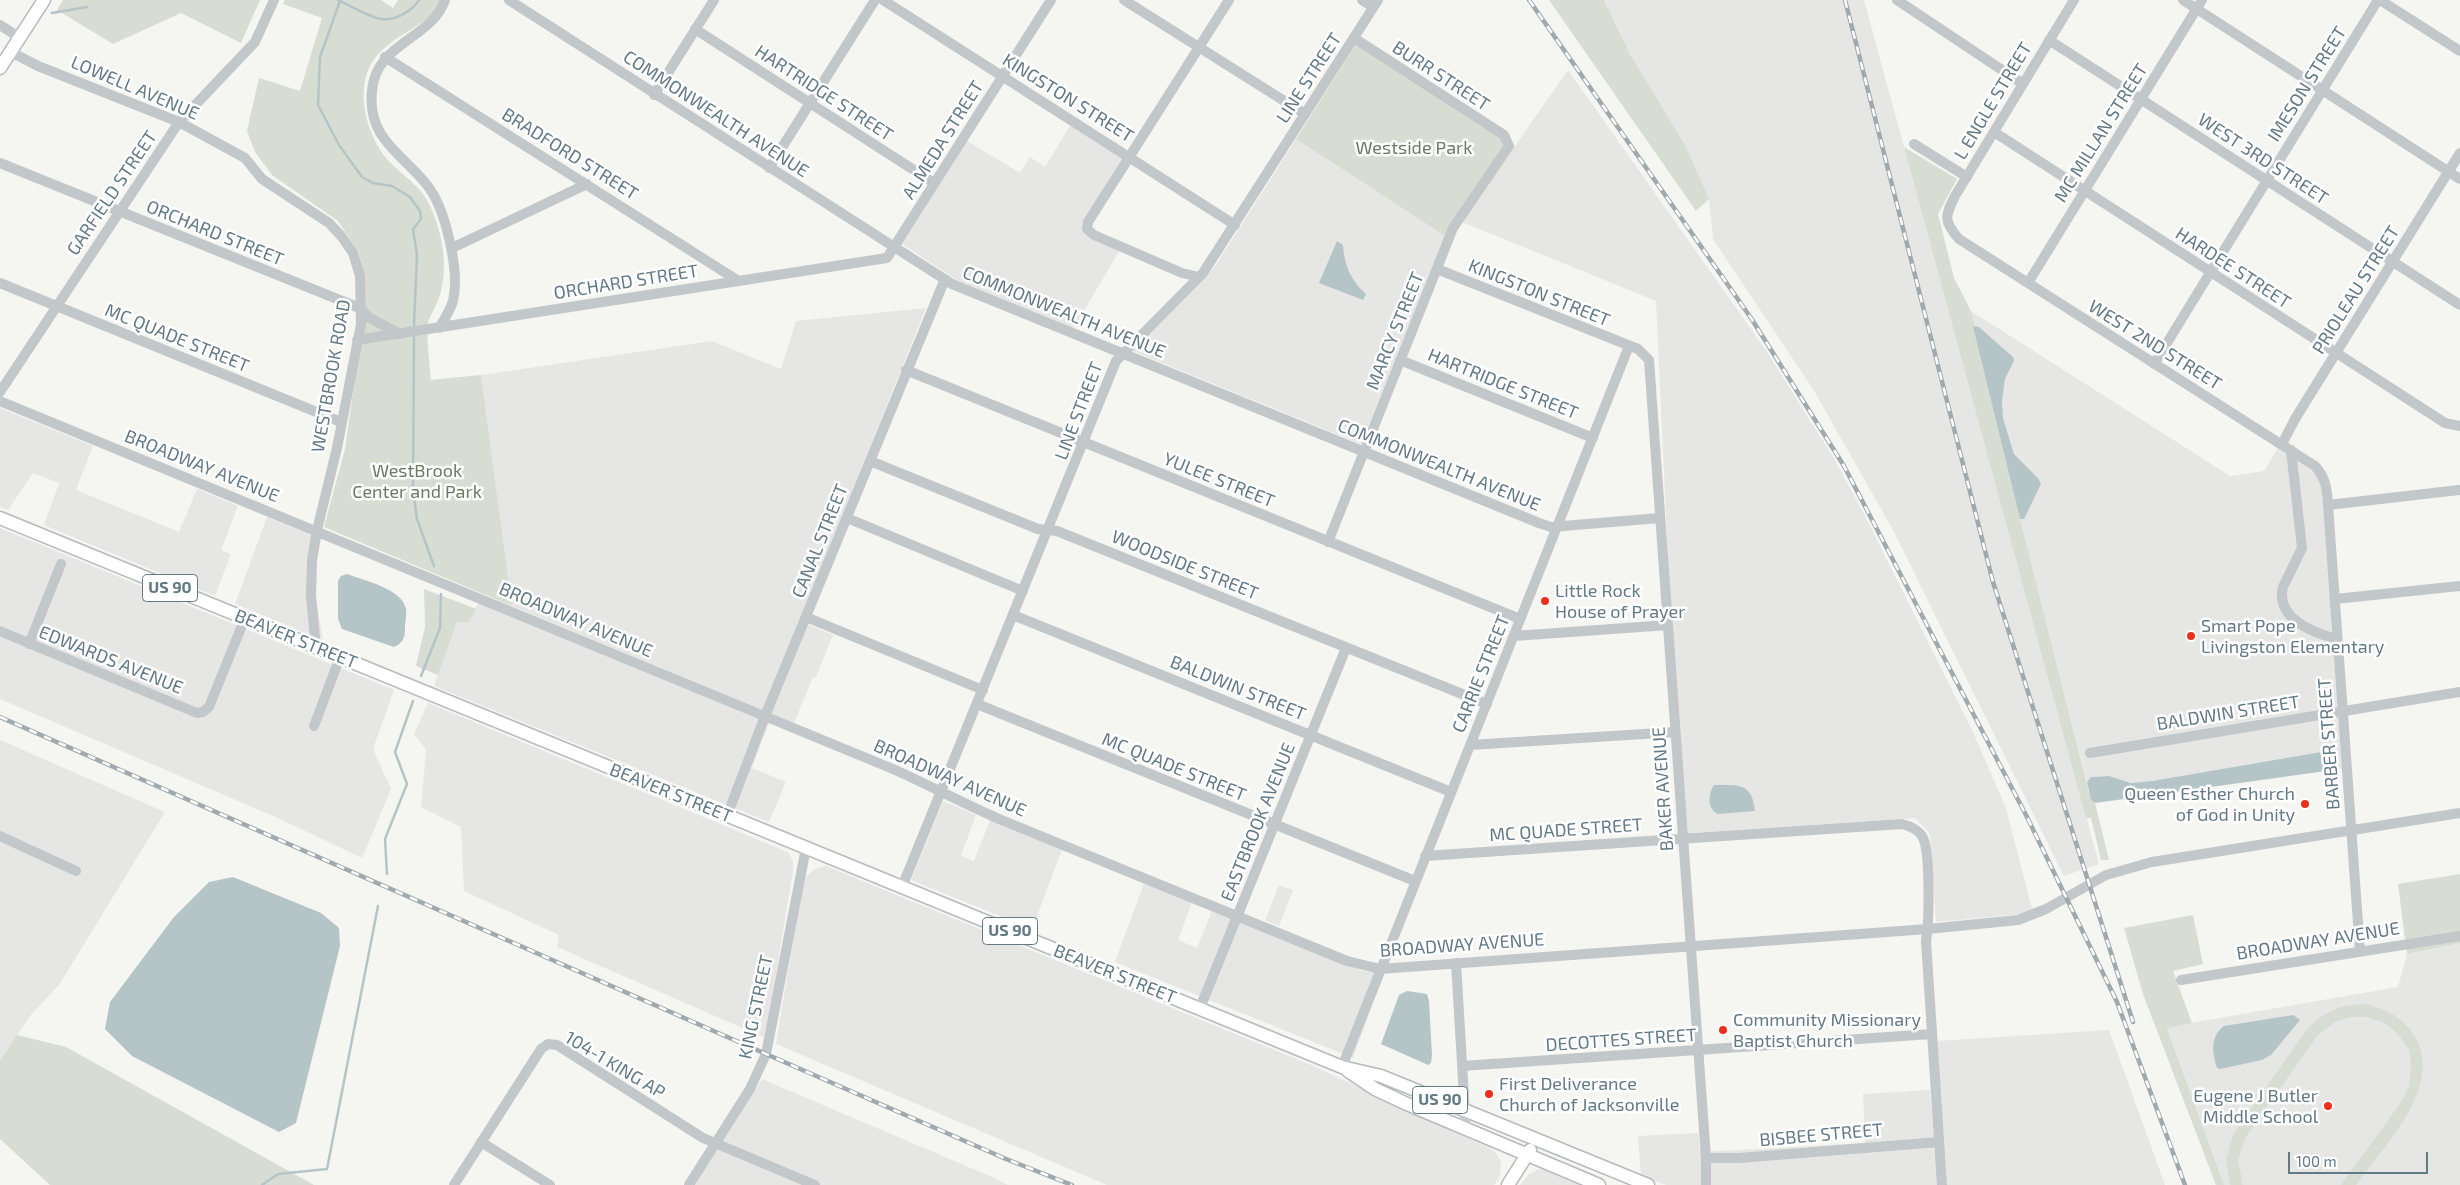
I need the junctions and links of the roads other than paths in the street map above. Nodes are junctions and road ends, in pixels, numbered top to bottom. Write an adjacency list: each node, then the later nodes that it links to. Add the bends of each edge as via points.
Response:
1 (44, 0): 20 (main road)
2 (274, 0): 35 (street, GARFIELD STREET, via 254,42)
3 (446, 0): 26 (street, via 435,16)
4 (509, 0): 31 (street, COMMONWEALTH AVENUE)
5 (714, 0): 19 (street)
6 (875, 0): 33 (street)
7 (883, 0): 28 (street, KINGSTON STREET)
8 (1051, 0): 28 (street, ALMEDA STREET)
9 (1124, 0): 23 (street)
10 (1229, 0): 23 (street)
11 (1362, 0): 16 (street)
12 (1897, 0): 29 (street)
13 (2074, 0): 22 (street, L ENGLE STREET)
14 (2183, 0): 17 (street)
15 (2379, 0): 24 (street); 30 (street, IMESON STREET)
16 (1376, 4): 21 (street, LINE STREET)
17 (2200, 4): 30 (street); 32 (street, MC MILLAN STREET)
18 (0, 25): 20 (street)
19 (695, 29): 31 (street); 33 (street, HARTRIDGE STREET)
20 (20, 38): 25 (main road)
21 (1354, 38): 34 (street, LINE STREET); 37 (street, BURR STREET, via 1504,135)
22 (2049, 40): 29 (street, L ENGLE STREET); 32 (street, WEST 3RD STREET)
23 (1198, 47): 34 (street); 40 (street)
24 (2460, 51)
25 (11, 52): 27 (main road); 35 (street, LOWELL AVENUE, via 38,66)
26 (386, 57): 48 (street, BRADFORD STREET); 55 (street, via 374,78 373,118 388,145 434,196)
27 (0, 68)
28 (1003, 75): 40 (street, KINGSTON STREET); 49 (street, ALMEDA STREET)
29 (2023, 84): 36 (street, L ENGLE STREET)
30 (2323, 90): 44 (street); 47 (street, IMESON STREET)
31 (654, 94): 43 (street, COMMONWEALTH AVENUE)
32 (2140, 100): 47 (street, WEST 3RD STREET); 50 (street, MC MILLAN STREET)
33 (810, 103): 43 (street); 49 (street, HARTRIDGE STREET)
34 (1305, 114): 53 (street, LINE STREET)
35 (179, 122): 41 (street, LOWELL AVENUE); 51 (street, GARFIELD STREET)
36 (1994, 132): 45 (street, L ENGLE STREET); 50 (street, HARDEE STREET)
37 (1509, 142): 57 (street, MARCY STREET, via 1508,150 1453,228)
38 (1914, 144): 45 (street)
39 (2460, 153): 44 (street, PRIOLEAU STREET)
40 (1129, 156): 53 (street, KINGSTON STREET); 59 (street, via 1088,222 1087,229 1094,235 1182,273)
41 (245, 158): 66 (street, WESTBROOK ROAD, via 262,178 321,217 342,237 357,262)
42 (0, 163): 51 (street, ORCHARD STREET)
43 (769, 168): 54 (street, COMMONWEALTH AVENUE)
44 (2449, 171): 46 (street); 56 (street, PRIOLEAU STREET)
45 (1967, 177): 52 (street, L ENGLE STREET, via 1949,208)
46 (2460, 179)
47 (2267, 181): 56 (street, WEST 3RD STREET); 58 (street, IMESON STREET)
48 (587, 184): 55 (street); 61 (street, BRADFORD STREET)
49 (934, 184): 54 (street, ALMEDA STREET)
50 (2083, 190): 58 (street, HARDEE STREET); 63 (street, MC MILLAN STREET)
51 (119, 212): 65 (street, GARFIELD STREET); 66 (street, ORCHARD STREET)
52 (1947, 222): 63 (street, WEST 2ND STREET, via 1959,238)
53 (1235, 225): 59 (street, LINE STREET)
54 (895, 247): 60 (street, COMMONWEALTH AVENUE); 61 (street, ORCHARD STREET, via 887,258)
55 (452, 248): 67 (street, via 453,300)
56 (2393, 262): 64 (street, WEST 3RD STREET); 72 (street, PRIOLEAU STREET)
57 (1437, 269): 70 (street, KINGSTON STREET); 73 (street, MARCY STREET)
58 (2210, 272): 72 (street, HARDEE STREET); 74 (street, IMESON STREET)
59 (1199, 277): 71 (street, LINE STREET)
60 (945, 279): 71 (street, COMMONWEALTH AVENUE); 75 (street, CANAL STREET)
61 (737, 280): 67 (street, ORCHARD STREET)
62 (0, 283): 65 (street, MC QUADE STREET)
63 (2028, 283): 74 (street, WEST 2ND STREET)
64 (2460, 305)
65 (57, 306): 76 (street, GARFIELD STREET); 78 (street, MC QUADE STREET)
66 (362, 310): 68 (street, ORCHARD STREET, via 368,318); 69 (street, WESTBROOK ROAD)
67 (439, 328): 68 (street, ORCHARD STREET)
68 (400, 334): 69 (street, ORCHARD STREET)
69 (357, 340): 78 (street, WESTBROOK ROAD)
70 (1629, 346): 80 (street, CARRIE STREET); 90 (street, BAKER AVENUE, via 1638,349 1649,360)
71 (1123, 354): 81 (street, LINE STREET, via 1116,361); 84 (street, COMMONWEALTH AVENUE)
72 (2336, 354): 79 (street, HARDEE STREET, via 2445,424); 82 (street, PRIOLEAU STREET)
73 (1400, 360): 80 (street, HARTRIDGE STREET); 84 (street, MARCY STREET)
74 (2154, 364): 82 (street, WEST 2ND STREET)
75 (906, 370): 81 (street, YULEE STREET); 85 (street, CANAL STREET)
76 (0, 392)
77 (0, 401): 92 (street, BROADWAY AVENUE)
78 (341, 422): 92 (street, WESTBROOK ROAD)
79 (2459, 426)
80 (1594, 438): 91 (street, CARRIE STREET)
81 (1084, 442): 93 (street, LINE STREET); 94 (street, YULEE STREET)
82 (2282, 444): 83 (street, WEST 2ND STREET)
83 (2291, 450): 87 (street, WEST 2ND STREET, via 2322,474); 106 (street, via 2302,548 2283,587 2283,601 2294,620)
84 (1364, 452): 91 (street, COMMONWEALTH AVENUE, via 1539,523); 94 (street, MARCY STREET)
85 (870, 461): 89 (street, CANAL STREET); 93 (street, WOODSIDE STREET)
86 (2460, 490): 87 (street)
87 (2328, 505): 98 (street, BARBER STREET)
88 (0, 518): 101 (main road, BEAVER STREET / US 90)
89 (847, 518): 97 (street); 100 (street, CANAL STREET)
90 (1660, 518): 91 (street, COMMONWEALTH AVENUE); 103 (street, BAKER AVENUE)
91 (1558, 526): 102 (street, CARRIE STREET)
92 (317, 530): 108 (street, WESTBROOK ROAD, via 311,596); 116 (street, BROADWAY AVENUE)
93 (1049, 531): 97 (street, LINE STREET); 109 (street, WOODSIDE STREET, via 1057,531)
94 (1328, 542): 102 (street, YULEE STREET)
95 (60, 564): 107 (street)
96 (2460, 586): 98 (street)
97 (1023, 591): 99 (street, LINE STREET)
98 (2335, 599): 106 (street, BARBER STREET)
99 (1013, 615): 111 (street, LINE STREET); 119 (street, BALDWIN STREET)
100 (806, 617): 111 (street); 116 (street, CANAL STREET)
101 (245, 618): 107 (street, EDWARDS AVENUE, via 209,707 204,712 197,712); 108 (main road, BEAVER STREET / US 90)
102 (1520, 619): 105 (street, CARRIE STREET)
103 (1668, 625): 105 (street); 118 (street, BAKER AVENUE)
104 (0, 632): 107 (street, EDWARDS AVENUE)
105 (1514, 636): 114 (street, CARRIE STREET)
106 (2332, 638): 115 (street, BARBER STREET)
107 (29, 644)
108 (316, 648): 110 (main road, BEAVER STREET / US 90)
109 (1346, 648): 114 (street, WOODSIDE STREET); 119 (street, EASTBROOK AVENUE)
110 (340, 658): 117 (street); 125 (main road, BEAVER STREET / US 90)
111 (983, 690): 113 (street, LINE STREET)
112 (2460, 692): 115 (street, BALDWIN STREET)
113 (977, 704): 122 (street, LINE STREET); 126 (street, MC QUADE STREET)
114 (1487, 704): 120 (street, CARRIE STREET)
115 (2344, 710): 121 (street, BALDWIN STREET); 127 (street, BARBER STREET)
116 (765, 716): 122 (street, BROADWAY AVENUE); 125 (street, CANAL STREET)
117 (314, 726)
118 (1676, 732): 120 (street); 129 (street, BAKER AVENUE)
119 (1310, 735): 123 (street, BALDWIN STREET); 126 (street, EASTBROOK AVENUE)
120 (1470, 745): 123 (street, CARRIE STREET)
121 (2090, 753)
122 (942, 792): 134 (street, LINE STREET); 135 (street, BROADWAY AVENUE, via 949,798)
123 (1451, 792): 131 (street, CARRIE STREET)
124 (2460, 813): 127 (street)
125 (727, 816): 130 (main road, BEAVER STREET / US 90)
126 (1274, 825): 133 (street, MC QUADE STREET); 135 (street, EASTBROOK AVENUE)
127 (2351, 830): 136 (street, via 2152,862 2106,875 2046,909 2018,920); 139 (street, BARBER STREET)
128 (0, 836): 132 (street)
129 (1683, 839): 131 (street, MC QUADE STREET); 136 (street, MC QUADE STREET, via 1902,824 1918,830 1926,842); 138 (street, BAKER AVENUE)
130 (806, 848): 134 (main road, BEAVER STREET / US 90); 155 (street, KING STREET, via 766,1054 750,1089)
131 (1425, 856): 133 (street, CARRIE STREET)
132 (76, 871)
133 (1415, 881): 141 (street, CARRIE STREET)
134 (902, 888): 143 (main road, BEAVER STREET / US 90)
135 (1237, 916): 141 (street, BROADWAY AVENUE, via 1347,961); 143 (street, EASTBROOK AVENUE)
136 (1928, 929): 138 (street, BROADWAY AVENUE); 144 (street)
137 (2460, 936): 139 (street, BROADWAY AVENUE)
138 (1691, 946): 140 (street, BROADWAY AVENUE); 145 (street, BAKER AVENUE)
139 (2360, 951): 142 (street, BROADWAY AVENUE)
140 (1456, 962): 141 (street, BROADWAY AVENUE); 146 (street)
141 (1380, 969): 147 (street, CARRIE STREET)
142 (2181, 980)
143 (1200, 1008): 147 (main road, BEAVER STREET / US 90)
144 (1932, 1034): 145 (street, DECOTTES STREET); 154 (street)
145 (1697, 1051): 146 (street, DECOTTES STREET); 157 (street, BAKER AVENUE)
146 (1462, 1066): 150 (street)
147 (1342, 1067): 148 (main road, BEAVER STREET / US 90, via 1381,1076); 149 (main road, BEAVER STREET / US 90, via 1375,1089)
148 (1414, 1090): 149 (street); 150 (main road, BEAVER STREET / US 90)
149 (1407, 1104): 151 (main road, BEAVER STREET / US 90)
150 (1464, 1109): 151 (street); 152 (main road, BEAVER STREET / US 90)
151 (1466, 1130): 156 (main road, BEAVER STREET / US 90)
152 (1536, 1139): 156 (main road); 164 (main road, BEAVER STREET / US 90)
153 (481, 1142): 155 (street, 104-1 KING AP, via 541,1049 548,1044 556,1045 703,1138); 158 (street); 159 (street)
154 (1940, 1142): 157 (street, BISBEE STREET); 166 (street)
155 (716, 1143): 160 (street, KING STREET); 161 (street)
156 (1526, 1155): 162 (main road); 163 (main road, BEAVER STREET / US 90)
157 (1706, 1158): 165 (street, BAKER AVENUE)
158 (454, 1185)
159 (550, 1185)
160 (689, 1185)
161 (815, 1185)
162 (1508, 1185)
163 (1599, 1185)
164 (1648, 1185)
165 (1706, 1185)
166 (1942, 1185)

